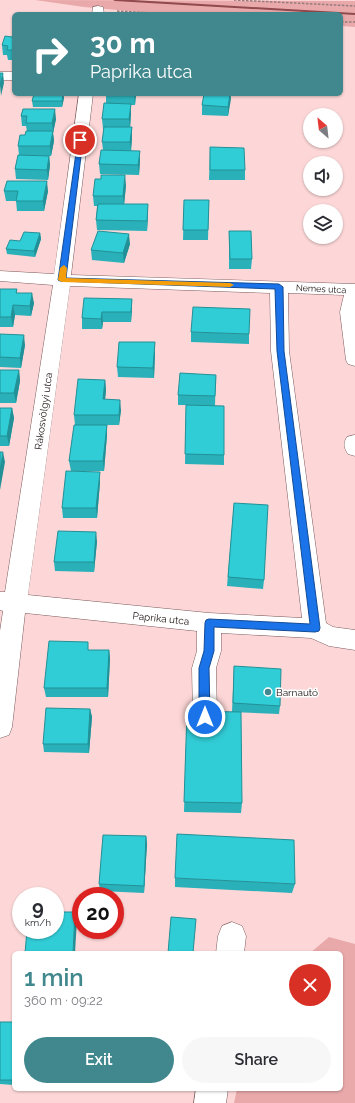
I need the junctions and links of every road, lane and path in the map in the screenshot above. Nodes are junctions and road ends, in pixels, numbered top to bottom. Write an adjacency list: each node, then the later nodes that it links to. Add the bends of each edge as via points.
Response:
1 (234, 0): 2 (path)
2 (280, 1): 3 (path)
3 (355, 6)
4 (343, 22): 5 (path)
5 (355, 22)
6 (0, 76): 7 (street)
7 (12, 76)
8 (86, 96): 10 (street, Rákosvölgyi utca)
9 (0, 276): 10 (street, Nemes utca)
10 (62, 280): 11 (street, Nemes utca); 14 (street, Rákosvölgyi utca)
11 (279, 287): 12 (street, Nemes utca); 16 (street, via 280,351)
12 (354, 290): 13 (street, via 349,312)
13 (355, 360)
14 (7, 602): 15 (street, Paprika utca); 19 (street, Rákosvölgyi utca)
15 (209, 623): 16 (street, Paprika utca); 18 (street, via 209,651 204,668)
16 (315, 628): 17 (street, via 329,636)
17 (355, 640)
18 (205, 717)
19 (0, 727)
20 (212, 1091): 21 (street)
21 (210, 1103)

